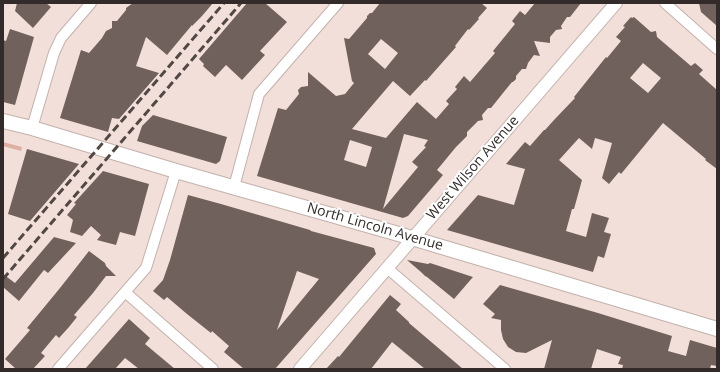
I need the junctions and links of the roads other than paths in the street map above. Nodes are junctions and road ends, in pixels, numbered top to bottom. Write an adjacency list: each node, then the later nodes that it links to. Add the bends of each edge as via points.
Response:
1 (91, 3): 7 (street, via 61,38 54,53)
2 (338, 3): 9 (street, via 259,94)
3 (616, 3): 10 (street, West Wilson Avenue)
4 (665, 3): 5 (street)
5 (717, 49)
6 (3, 121): 7 (main road, North Lincoln Avenue)
7 (32, 128): 8 (main road, North Lincoln Avenue)
8 (176, 171): 9 (main road, North Lincoln Avenue); 12 (street, via 146,268)
9 (234, 187): 10 (main road, North Lincoln Avenue)
10 (413, 238): 11 (street, West Wilson Avenue); 13 (main road, North Lincoln Avenue)
11 (387, 268): 16 (street, West Wilson Avenue); 17 (street)
12 (125, 292): 14 (street); 15 (street)
13 (717, 329)
14 (58, 369)
15 (213, 369)
16 (300, 369)
17 (505, 369)

